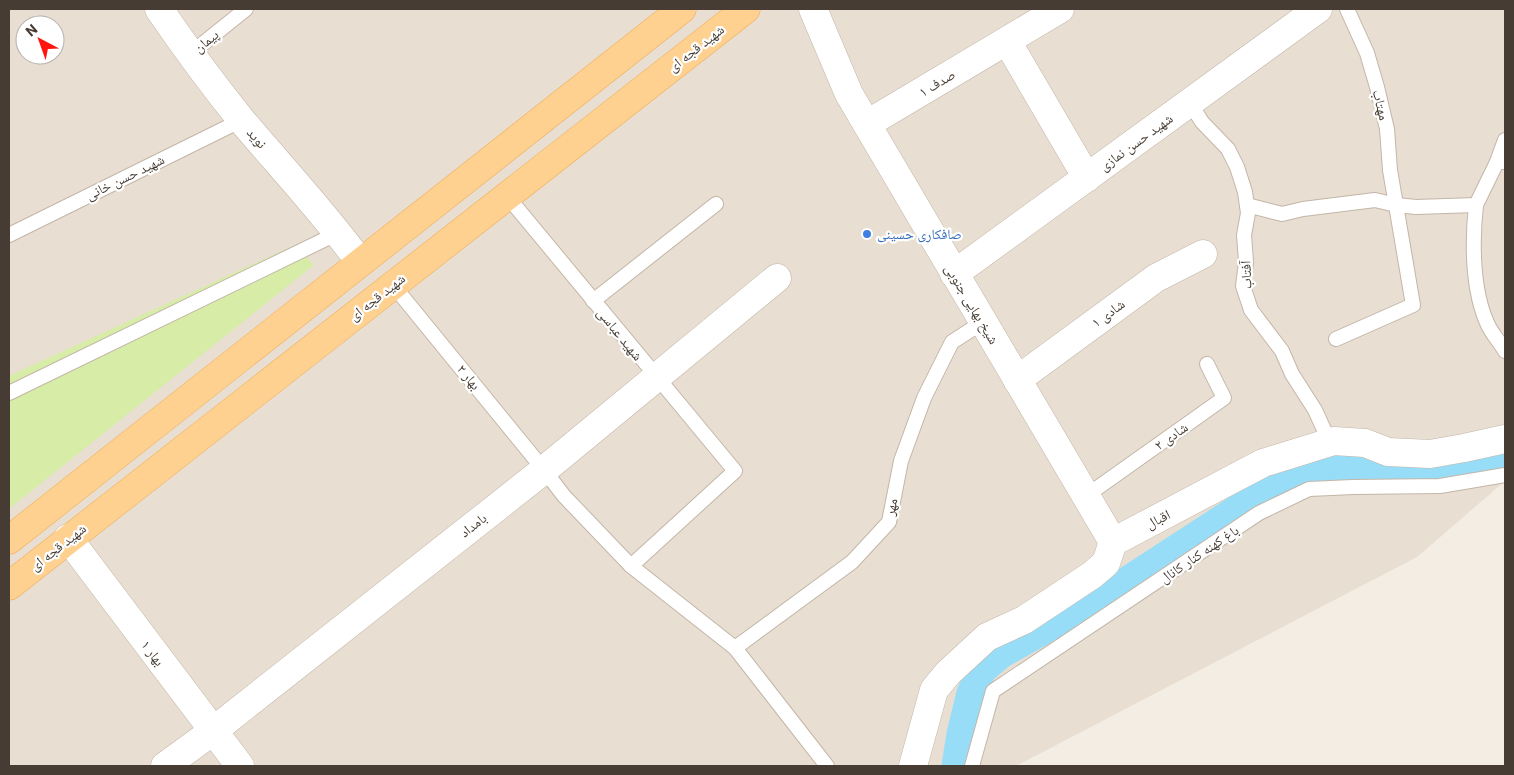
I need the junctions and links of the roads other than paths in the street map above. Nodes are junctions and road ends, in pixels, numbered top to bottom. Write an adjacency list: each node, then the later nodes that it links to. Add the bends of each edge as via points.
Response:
1 (159, 9): 10 (street, نوید)
2 (246, 9): 10 (lane, پیمان)
3 (682, 9): 25 (main road)
4 (746, 9): 17 (main road, شهید قجه ای)
5 (813, 9): 13 (street, شیخ بهایی جنوبی, via 849,94)
6 (1060, 9): 9 (street, صدف ۱)
7 (1347, 9): 20 (lane, مهتاب, via 1367,53 1377,87 1387,129)
8 (1311, 11): 11 (street, شهید حسن نمازی)
9 (1007, 41): 13 (street, صدف ۱); 16 (street)
10 (190, 54): 12 (street, نوید)
11 (1190, 103): 16 (street, شهید حسن نمازی); 19 (lane, آفتاب, via 1202,122 1228,148)
12 (242, 120): 22 (street, نوید); 23 (lane, شهید حسن خانی)
13 (867, 124): 26 (street, شیخ بهایی جنوبی)
14 (1505, 140): 15 (lane)
15 (1501, 162): 21 (lane)
16 (1087, 178): 26 (street, شهید حسن نمازی)
17 (507, 196): 28 (main road, شهید قجه ای); 29 (lane, شهید عباسی)
18 (716, 204): 29 (lane)
19 (1247, 205): 20 (lane, via 1282,214 1375,200); 38 (lane, آفتاب, via 1243,286 1251,310 1282,351)
20 (1396, 205): 21 (lane); 31 (lane, مهتاب, via 1413,305)
21 (1476, 206): 32 (lane, via 1476,278 1480,301 1488,325)
22 (338, 233): 25 (street, نوید); 36 (lane)
23 (9, 234)
24 (1203, 254): 35 (street, شادی ۱, via 1156,278)
25 (360, 262): 43 (main road)
26 (954, 274): 30 (street, شیخ بهایی جنوبی)
27 (777, 278): 34 (street, بامداد)
28 (393, 285): 39 (lane, بهار ۲); 42 (main road, شهید قجه ای)
29 (593, 301): 34 (lane, شهید عباسی)
30 (983, 322): 35 (street, شیخ بهایی جنوبی); 47 (lane, مهر, via 952,342 924,398 901,461 889,522 852,562)
31 (1336, 339)
32 (1505, 351)
33 (1207, 364): 41 (lane, شادی ۲, via 1224,398)
34 (656, 378): 39 (street, بامداد); 45 (lane, شهید عباسی, via 735,471)
35 (1017, 380): 41 (street, شیخ بهایی جنوبی)
36 (9, 394)
37 (1505, 439): 38 (street, اقبال, via 1430,454 1388,452 1365,443)
38 (1330, 443): 44 (street, اقبال, via 1263,463)
39 (544, 470): 45 (lane, via 564,496); 48 (street, بامداد)
40 (1505, 475): 53 (lane, باغ کهنه کنار کانال, via 1440,486 1309,489 1259,513 993,691)
41 (1086, 496): 44 (street, شیخ بهایی جنوبی)
42 (68, 538): 46 (main road, شهید قجه ای); 48 (street, بهار ۱)
43 (9, 540)
44 (1113, 542): 52 (street, via 1106,563 1092,575 1024,620 987,637 948,672 934,690)
45 (631, 566): 47 (lane)
46 (9, 586)
47 (735, 648): 51 (lane)
48 (212, 731): 49 (street, بامداد); 50 (street, بهار ۱)
49 (164, 766)
50 (240, 766)
51 (827, 766)
52 (913, 766)
53 (972, 766)

